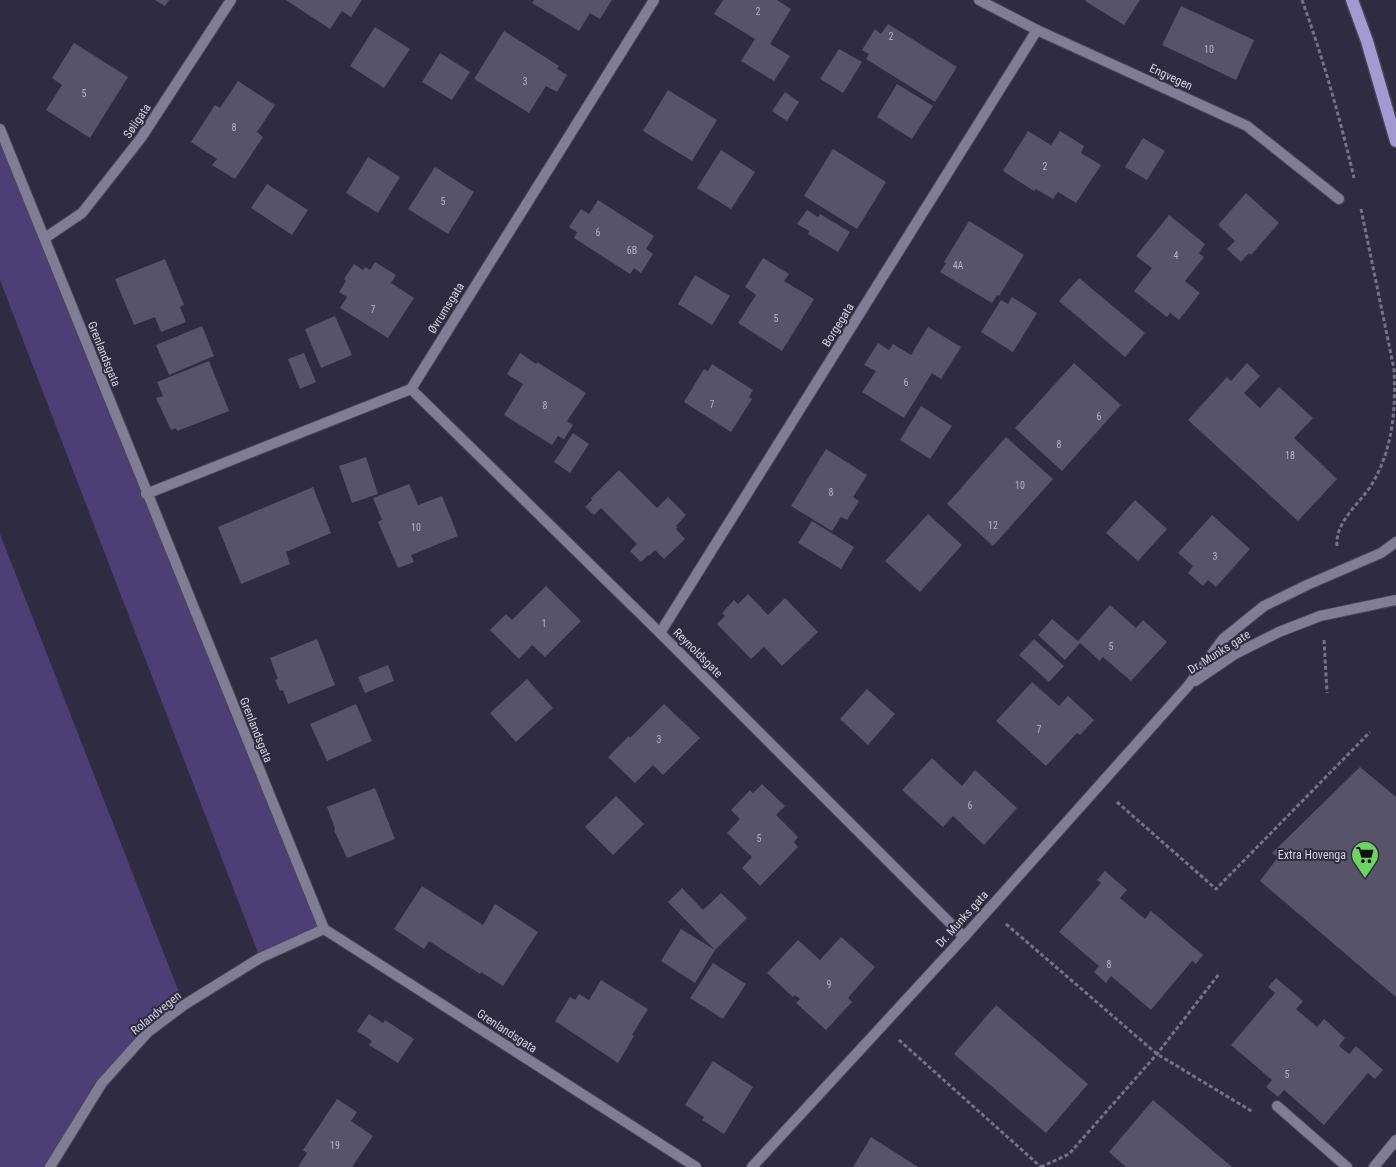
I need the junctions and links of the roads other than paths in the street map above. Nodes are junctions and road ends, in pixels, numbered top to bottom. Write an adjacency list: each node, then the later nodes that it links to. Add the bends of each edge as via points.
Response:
1 (231, 0): 9 (street, Søligata, via 141,138 82,213)
2 (654, 0): 10 (street, Øvrumsgata)
3 (979, 0): 5 (street, Engvegen)
4 (1352, 0): 7 (main road)
5 (1036, 30): 8 (street, Engvegen, via 1247,126); 14 (street, Borgegata)
6 (0, 129): 9 (street, Grenlandsgata)
7 (1396, 141)
8 (1339, 199)
9 (45, 238): 11 (street, Grenlandsgata)
10 (411, 389): 11 (street); 14 (street, Reynoldsgate)
11 (146, 494): 16 (street, Grenlandsgata)
12 (1396, 542): 15 (street, Dr. Munks gate, via 1381,553 1264,606 1223,639)
13 (1396, 600): 15 (street, Dr. Munks gate, via 1320,616 1279,632 1235,654)
14 (660, 633): 17 (street, Reynoldsgate)
15 (1188, 686): 17 (street, Dr. Munks gata)
16 (324, 929): 20 (street, Rolandvegen, via 260,958 184,1005 148,1032 102,1084); 21 (street, Grenlandsgata)
17 (964, 937): 22 (street, Dr. Munks gata)
18 (1277, 1106): 23 (street)
19 (1396, 1140): 24 (street)
20 (50, 1167)
21 (696, 1167)
22 (752, 1167)
23 (1347, 1167)
24 (1374, 1167)

